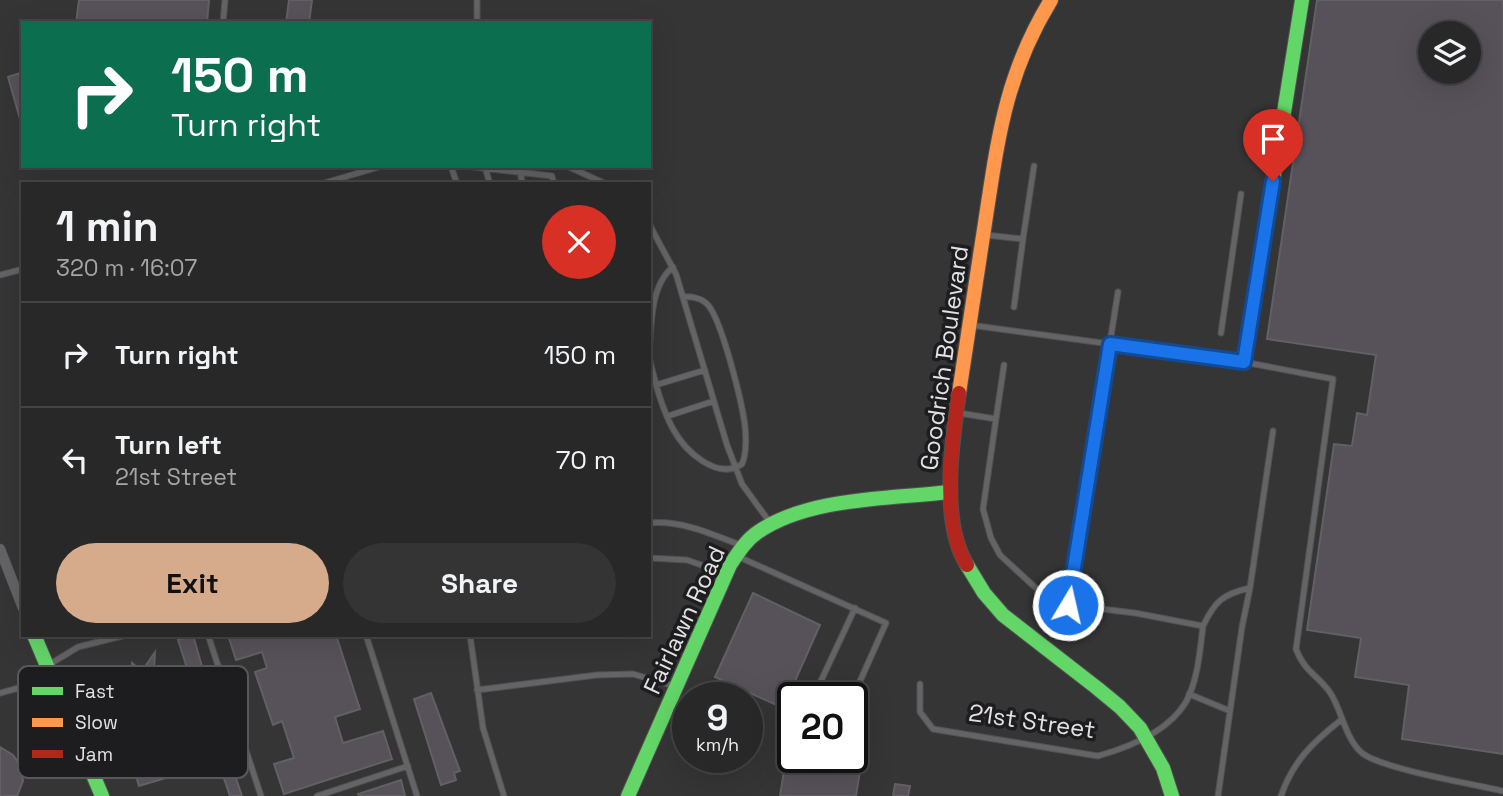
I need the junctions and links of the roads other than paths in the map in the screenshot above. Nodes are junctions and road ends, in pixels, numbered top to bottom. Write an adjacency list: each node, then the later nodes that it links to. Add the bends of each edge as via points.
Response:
1 (225, 0): 5 (lane)
2 (477, 0): 6 (lane)
3 (1051, 0): 18 (street, Goodrich Boulevard, via 1028,40 1007,97)
4 (1301, 0): 30 (street)
5 (223, 21)
6 (477, 21)
7 (1034, 166): 19 (lane)
8 (376, 168): 13 (lane)
9 (553, 168): 12 (lane)
10 (571, 168): 15 (lane)
11 (519, 169): 12 (lane)
12 (552, 176): 14 (lane)
13 (333, 182)
14 (554, 182)
15 (602, 182)
16 (1241, 194): 28 (lane)
17 (651, 228): 20 (lane)
18 (984, 235): 19 (lane); 27 (street, Goodrich Boulevard)
19 (1023, 240): 25 (lane)
20 (673, 267): 24 (lane); 26 (lane, via 660,283)
21 (21, 270): 22 (lane)
22 (0, 275)
23 (1118, 292): 29 (lane)
24 (683, 297): 33 (lane); 40 (lane, via 704,301 719,326 745,427 744,460)
25 (1014, 307)
26 (651, 323)
27 (970, 325): 29 (lane); 36 (street, Goodrich Boulevard)
28 (1221, 333)
29 (1110, 344): 30 (lane); 50 (lane)
30 (1244, 362): 71 (lane, via 1333,379 1296,649 1302,664 1330,692)
31 (651, 364): 34 (lane)
32 (1004, 365): 38 (lane)
33 (705, 370): 34 (lane); 35 (lane)
34 (656, 385): 37 (lane)
35 (714, 401): 37 (lane); 40 (lane)
36 (956, 413): 38 (lane); 41 (street, Goodrich Boulevard)
37 (668, 416): 40 (lane, via 674,430 708,465 726,471)
38 (996, 419): 50 (lane, via 983,509 991,538 1000,555 1030,584 1052,603)
39 (1273, 432): 48 (lane)
40 (736, 468): 43 (lane)
41 (949, 492): 43 (street, Fairlawn Road, via 826,507); 72 (street, Goodrich Boulevard, via 960,554 984,593 1018,628 1120,707)
42 (651, 523): 45 (lane, via 696,528)
43 (771, 524): 45 (street, Fairlawn Road)
44 (0, 549): 49 (street)
45 (740, 551): 47 (street, Fairlawn Road); 51 (lane)
46 (651, 558): 47 (lane, via 687,560)
47 (726, 574): 60 (street, Fairlawn Road)
48 (1250, 588): 52 (lane, via 1229,593 1213,607); 70 (lane)
49 (21, 603)
50 (1068, 605): 52 (lane)
51 (855, 608): 61 (lane); 62 (lane, via 886,623)
52 (1203, 626): 68 (lane)
53 (35, 637): 58 (street)
54 (118, 637): 58 (lane, via 78,647)
55 (209, 637): 59 (lane)
56 (367, 637): 74 (lane)
57 (470, 637): 66 (lane)
58 (47, 666)
59 (218, 666)
60 (680, 682)
61 (820, 682)
62 (860, 682)
63 (920, 684): 72 (lane, 21st Street, via 920,712 933,729 1098,756)
64 (672, 685): 66 (lane, via 633,674)
65 (18, 688): 67 (lane)
66 (477, 690): 81 (lane, via 483,728)
67 (0, 693)
68 (1189, 694): 70 (lane); 72 (lane, 21st Street, via 1164,727)
69 (672, 700): 82 (street, Fairlawn Road)
70 (1230, 711): 84 (lane)
71 (1341, 720): 76 (lane, via 1362,752 1387,764); 85 (lane, via 1313,741)
72 (1146, 736): 83 (street)
73 (248, 757): 78 (lane)
74 (408, 766): 79 (lane); 80 (lane)
75 (94, 778): 77 (street)
76 (1503, 790)
77 (102, 796)
78 (261, 796)
79 (317, 796)
80 (417, 796)
81 (504, 796)
82 (628, 796)
83 (1172, 796)
84 (1218, 796)
85 (1281, 796)

